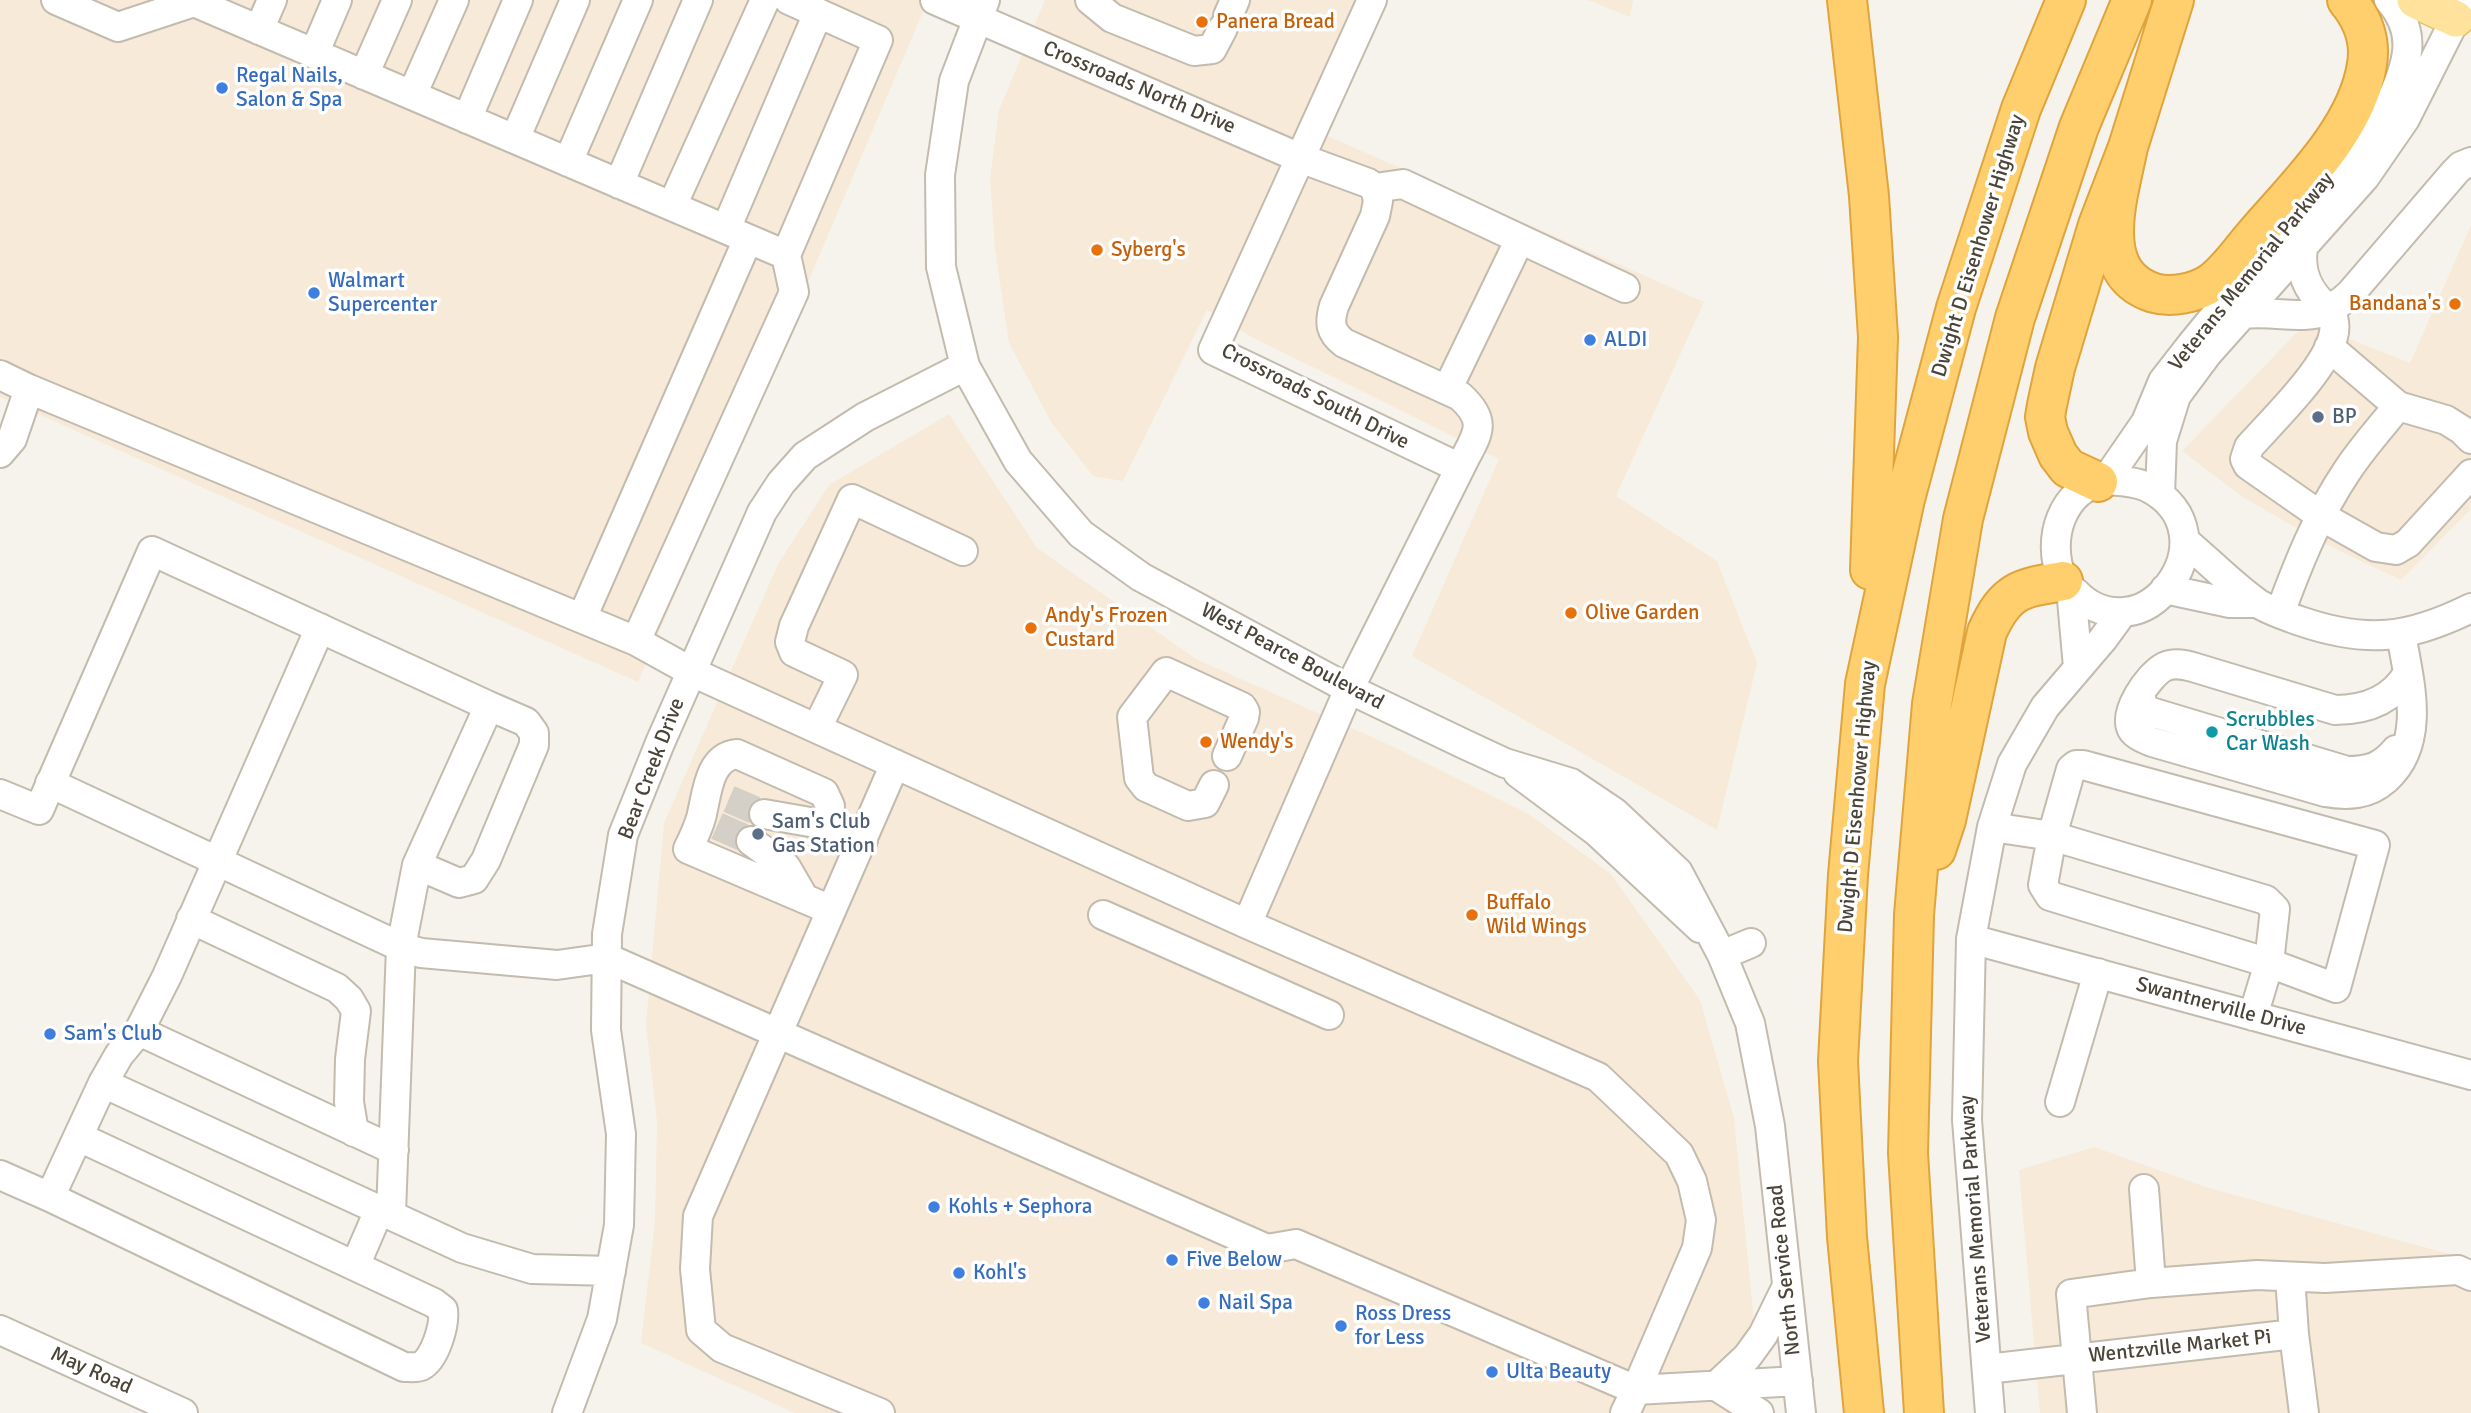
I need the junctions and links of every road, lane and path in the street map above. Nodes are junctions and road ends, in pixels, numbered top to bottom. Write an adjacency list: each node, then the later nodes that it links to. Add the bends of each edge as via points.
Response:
1 (55, 0): 25 (street, via 118,27)
2 (272, 0): 28 (street)
3 (337, 0): 29 (street)
4 (397, 0): 30 (street)
5 (454, 0): 32 (street)
6 (518, 0): 34 (street)
7 (575, 0): 35 (street)
8 (638, 0): 38 (street)
9 (698, 0): 40 (street)
10 (765, 0): 42 (street)
11 (789, 0): 26 (street)
12 (935, 0): 23 (street, Crossroads North Drive)
13 (1090, 0): 27 (street, via 1112,18 1194,51 1212,49)
14 (1372, 0): 37 (street, Crossroads South Drive)
15 (1847, 0): 77 (highway, via 1870,196 1878,337)
16 (2066, 0): 77 (highway, Dwight D Eisenhower Highway, via 2021,109 1956,308 1905,499)
17 (2132, 0): 95 (highway, via 2079,127 2015,318 1963,519 1932,704)
18 (2174, 0): 36 (highway)
19 (2347, 0): 36 (highway, via 2368,44 2368,64 2353,107 2310,170 2211,283 2159,295 2132,282 2120,265 2113,227)
20 (2389, 0): 33 (street, via 2406,25 2408,41 2407,59)
21 (2415, 0): 24 (main road)
22 (210, 4): 25 (street, via 194,2); 28 (street)
23 (981, 9): 37 (street, Crossroads North Drive); 51 (street, West Pearce Boulevard, via 954,81 940,176 941,267)
24 (2460, 9): 31 (street, Veterans Memorial Parkway)
25 (140, 11)
26 (818, 13): 43 (street); 46 (street, via 878,40)
27 (1229, 15)
28 (259, 30): 29 (street)
29 (314, 54): 30 (street)
30 (365, 75): 32 (street)
31 (2421, 83): 33 (street, Veterans Memorial Parkway); 45 (street, Veterans Memorial Parkway, via 2405,119 2365,177)
32 (412, 95): 34 (street)
33 (2391, 101): 60 (street, Veterans Memorial Parkway, via 2163,381 2146,422)
34 (467, 119): 35 (street)
35 (515, 139): 38 (street)
36 (2128, 147): 60 (highway, via 2098,225 2045,417 2051,444 2068,468)
37 (1300, 158): 41 (street, Crossroads North Drive); 58 (street, Crossroads South Drive, via 1213,350)
38 (568, 162): 40 (street)
39 (2471, 162): 48 (street, via 2455,172 2351,293)
40 (620, 184): 42 (street)
41 (1376, 188): 44 (street, via 1403,184); 54 (street, via 1375,216 1334,306 1332,330 1344,344)
42 (672, 206): 43 (street)
43 (737, 234): 46 (street); 70 (street)
44 (1520, 239): 47 (street); 54 (street)
45 (2303, 248): 48 (street, via 2306,282); 49 (street, Veterans Memorial Parkway)
46 (786, 255): 73 (street, via 794,292)
47 (1625, 288)
48 (2330, 310): 49 (street, via 2312,316); 50 (street, via 2334,330)
49 (2243, 314): 61 (street, Veterans Memorial Parkway, via 2176,396 2162,441)
50 (2329, 347): 55 (street); 62 (street, via 2249,447 2245,459 2252,470)
51 (965, 366): 75 (street, Bear Creek Drive, via 865,417 805,456 762,512); 78 (street, West Pearce Boulevard, via 1018,461 1081,534 1141,578)
52 (0, 375): 53 (street)
53 (29, 388): 57 (street, via 12,439); 70 (street)
54 (1447, 390): 58 (street, via 1460,396 1478,416 1479,426)
55 (2398, 406): 56 (street, via 2446,420); 62 (street, via 2348,469)
56 (2471, 439)
57 (0, 453)
58 (1460, 468): 78 (street)
59 (2471, 474): 62 (street, via 2408,543 2396,550 2376,547)
60 (2102, 481): 61 (street, via 2145,486); 65 (street, via 2081,492 2057,524 2055,545)
61 (2160, 495): 63 (street, via 2176,513)
62 (2321, 516): 67 (street, via 2297,567)
63 (2186, 542): 66 (street, via 2183,560); 67 (street)
64 (963, 551): 80 (street, via 852,499 790,642 794,652 843,675)
65 (2067, 585): 69 (street, via 2097,608); 74 (street); 95 (highway, via 2025,588 1998,607 1987,632 1946,820)
66 (2165, 589): 67 (street); 69 (street, via 2139,609)
67 (2269, 608): 72 (street, via 2349,634)
68 (2471, 608): 72 (street)
69 (2122, 612): 74 (street, Veterans Memorial Parkway)
70 (582, 618): 73 (street)
71 (320, 628): 79 (street); 82 (street, via 152,551); 90 (street)
72 (2401, 634): 76 (street)
73 (636, 640): 75 (street)
74 (2078, 667): 86 (street, Veterans Memorial Parkway, via 2045,707 2011,764)
75 (692, 671): 80 (street); 102 (street, Bear Creek Drive, via 623,835)
76 (2408, 673): 76 (street, via 2412,723 2406,748 2392,772 2373,789 2357,794 2342,795 2140,737 2129,723 2140,694 2165,667 2185,665 2322,707 2348,710 2388,697)
77 (1865, 684): 138 (highway, Dwight D Eisenhower Highway, via 1838,1061 1847,1237)
78 (1349, 689): 97 (street); 101 (street, West Pearce Boulevard, via 1505,763 1597,832)
79 (489, 706): 91 (street); 91 (street, via 526,722 534,733 534,745 486,860 474,878 459,883)
80 (817, 728): 81 (street)
81 (895, 764): 88 (street); 97 (street)
82 (50, 783): 83 (street, via 39,810); 90 (street)
83 (0, 794)
84 (764, 814): 85 (street)
85 (827, 825): 88 (street); 92 (street, via 830,806 824,793 737,754 726,755 719,762 718,794 709,823 688,849)
86 (1992, 827): 87 (street); 98 (street, Veterans Memorial Parkway)
87 (2052, 836): 103 (street, via 2266,900 2275,909); 103 (street, via 2043,885 2050,895); 103 (street, via 2071,769 2083,765 2375,845 2336,988)
88 (863, 840): 93 (street)
89 (751, 841): 92 (street, via 786,867)
90 (216, 862): 96 (street); 100 (street)
91 (417, 865): 100 (street)
92 (804, 898): 93 (street)
93 (831, 910): 108 (street)
94 (1103, 915): 105 (street)
95 (1914, 915): 139 (highway, via 1908,1153)
96 (191, 919): 107 (street); 113 (street, via 337,988 349,999 356,1011 349,1101)
97 (1247, 924): 132 (street, via 1598,1077 1679,1154 1692,1181 1701,1220 1697,1248)
98 (1971, 939): 104 (street, Swantnerville Drive); 129 (street, Veterans Memorial Parkway, via 1967,1120)
99 (1751, 943): 101 (street)
100 (401, 947): 102 (street, via 421,953 557,965); 115 (street)
101 (1717, 947): 112 (street, West Pearce Boulevard, via 1750,1023)
102 (607, 958): 108 (street); 121 (street, Bear Creek Drive, via 606,1030 621,1133 619,1225)
103 (2269, 963): 106 (street)
104 (2098, 973): 106 (street, Swantnerville Drive); 111 (street)
105 (1329, 1015)
106 (2253, 1016): 109 (street, Swantnerville Drive)
107 (139, 1031): 110 (street); 113 (street)
108 (777, 1034): 132 (street, via 1267,1249 1296,1244); 135 (street, via 698,1216 695,1269 701,1330 722,1348)
109 (2471, 1075)
110 (103, 1083): 114 (street); 119 (street)
111 (2060, 1102)
112 (1770, 1126): 125 (street, North Service Road)
113 (354, 1132): 115 (street)
114 (79, 1138): 118 (street); 120 (street)
115 (394, 1150): 119 (street)
116 (0, 1175): 118 (street)
117 (2144, 1189): 124 (street)
118 (50, 1197): 120 (street, via 404,1367 419,1368 430,1359 444,1321 443,1310)
119 (386, 1211): 120 (street); 121 (street, via 462,1248 532,1269)
120 (355, 1266)
121 (611, 1271): 134 (street, Bear Creek Drive, via 602,1319)
122 (2471, 1276): 123 (street, via 2458,1270)
123 (2290, 1277): 124 (street); 127 (street)
124 (2151, 1283): 128 (street, via 2071,1294)
125 (1787, 1286): 130 (street, North Service Road); 131 (street, via 1763,1335)
126 (0, 1330): 133 (street, May Road)
127 (2294, 1334): 128 (street, Wentzville Market Pi); 142 (street, Wentzville Market Pi)
128 (2077, 1359): 129 (street, Wentzville Market Pi); 141 (street)
129 (1987, 1369): 140 (street, Veterans Memorial Parkway)
130 (1798, 1381): 131 (street); 137 (street, North Service Road)
131 (1716, 1386): 132 (street); 136 (street)
132 (1630, 1401)
133 (183, 1413)
134 (567, 1413)
135 (880, 1413)
136 (1759, 1413)
137 (1801, 1413)
138 (1864, 1413)
139 (1924, 1413)
140 (1990, 1413)
141 (2082, 1413)
142 (2304, 1413)

